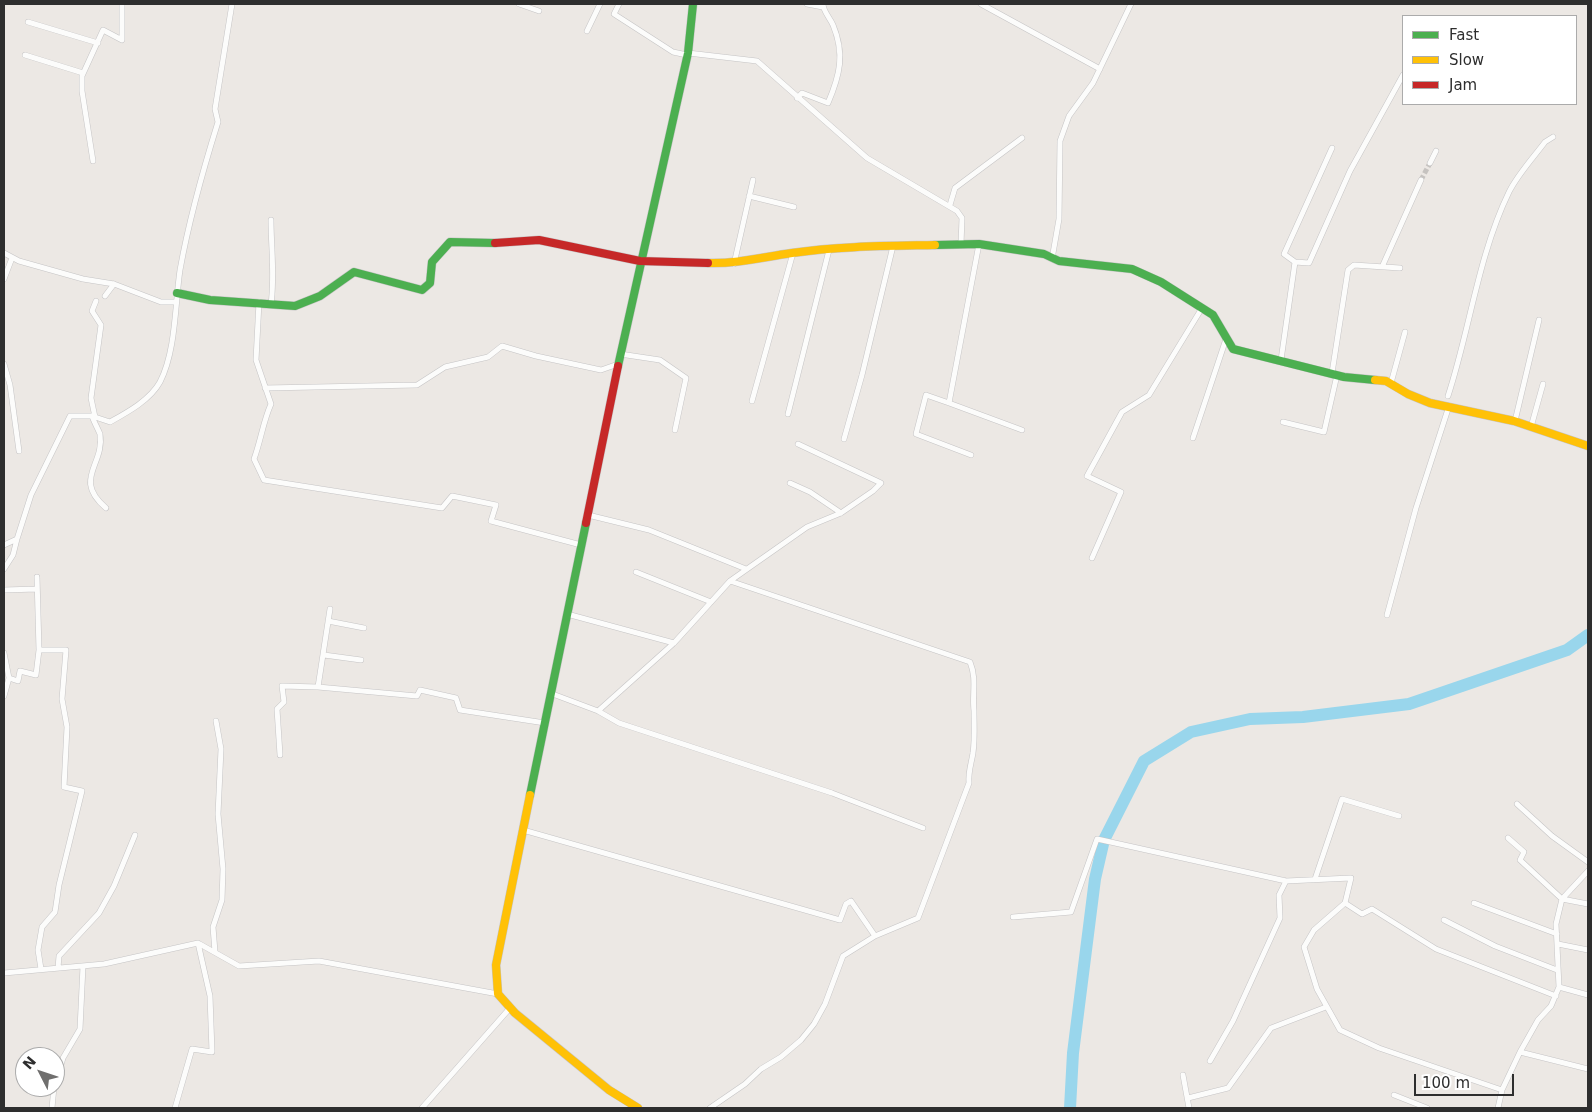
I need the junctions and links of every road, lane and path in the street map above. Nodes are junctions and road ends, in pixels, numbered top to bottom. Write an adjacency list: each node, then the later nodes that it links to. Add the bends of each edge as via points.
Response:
1 (122, 4): 14 (street, via 125,16 122,40 103,30)
2 (232, 4): 48 (street, via 215,110 218,122 184,248)
3 (519, 4): 11 (street)
4 (600, 4): 13 (street)
5 (619, 4): 15 (street, via 614,14 674,52)
6 (693, 4): 15 (street)
7 (807, 4): 10 (street)
8 (980, 4): 17 (street)
9 (1131, 4): 17 (street)
10 (823, 5): 20 (street, via 833,25 841,56 839,78 828,103 802,93)
11 (539, 11)
12 (28, 22): 14 (street)
13 (588, 31)
14 (98, 43): 18 (street)
15 (688, 54): 20 (street, via 757,61); 41 (street)
16 (25, 55): 18 (street)
17 (1100, 69): 40 (street, via 1069,116 1060,141 1059,218)
18 (84, 73): 25 (street, via 82,91)
19 (1402, 76): 42 (street, via 1350,171 1309,263)
20 (798, 98): 31 (street, via 867,158)
21 (1553, 137): 66 (street, via 1545,142 1510,190 1497,222 1479,276)
22 (1022, 138): 31 (street, via 955,188)
23 (1332, 148): 42 (street, via 1284,254)
24 (1436, 152): 26 (street)
25 (93, 160)
26 (1430, 163)
27 (752, 180): 29 (street)
28 (1421, 180): 44 (street)
29 (749, 196): 30 (street); 43 (street)
30 (794, 206)
31 (950, 206): 33 (street, via 962,218)
32 (271, 220): 53 (street, via 274,286)
33 (961, 244): 34 (street); 35 (street)
34 (979, 244): 40 (street, via 1044,254); 68 (street)
35 (892, 246): 36 (street); 78 (street)
36 (829, 250): 38 (street); 70 (street)
37 (4, 253): 39 (street)
38 (793, 253): 43 (street); 67 (street)
39 (12, 258): 46 (street); 47 (street, via 82,279)
40 (1052, 259): 54 (street, via 1132,269 1161,282)
41 (640, 261): 43 (street); 53 (street, via 538,240 474,244 450,242 432,262 430,283 422,290 354,272 320,296 295,306); 58 (street)
42 (1295, 262): 59 (street)
43 (734, 264)
44 (1382, 267): 45 (street); 62 (street, via 1354,265 1348,270)
45 (1400, 268)
46 (4, 279)
47 (114, 284): 49 (street); 51 (street, via 161,302)
48 (176, 292): 51 (street); 52 (street, via 210,300)
49 (105, 296)
50 (96, 301): 71 (street, via 92,311 101,325 91,398)
51 (175, 302): 71 (street, via 173,338 160,382 135,408 110,422)
52 (259, 302): 53 (street); 65 (street, via 256,360)
53 (271, 304)
54 (1202, 308): 57 (street, via 1213,314); 90 (street, via 1149,396 1122,412 1087,476 1121,492)
55 (1539, 320): 73 (street)
56 (1405, 332): 63 (street)
57 (1226, 339): 59 (street, via 1234,349); 77 (street)
58 (620, 354): 61 (street); 75 (street, via 660,360 686,378)
59 (1281, 360): 62 (street)
60 (4, 364): 81 (street)
61 (618, 364): 65 (street, via 601,370 502,346 488,356 445,367 417,385); 86 (street)
62 (1334, 374): 63 (street); 72 (street, via 1324,432)
63 (1390, 383): 69 (street, via 1430,403)
64 (1543, 384): 74 (street)
65 (265, 388): 88 (street, via 271,404 262,424 261,440 254,459 264,480 442,508 452,496 496,505 491,521)
66 (1448, 396)
67 (752, 401)
68 (949, 403): 76 (street); 82 (street, via 926,395 916,434)
69 (1448, 406): 73 (street); 101 (street)
70 (788, 414)
71 (93, 416): 84 (street, via 100,434 90,479 95,499); 87 (street, via 70,416 67,420 31,495)
72 (1283, 422)
73 (1515, 422): 74 (street)
74 (1531, 427): 80 (street)
75 (675, 430)
76 (1022, 430)
77 (1193, 438)
78 (844, 439)
79 (798, 444): 85 (street, via 881,483)
80 (1588, 446)
81 (19, 451)
82 (971, 455)
83 (790, 483): 85 (street)
84 (106, 508)
85 (841, 513): 92 (street, via 807,527)
86 (588, 515): 88 (street); 92 (street, via 649,530)
87 (16, 539): 89 (street); 91 (street, via 13,555)
88 (581, 545): 100 (street)
89 (4, 546)
90 (1092, 558)
91 (4, 569)
92 (746, 569): 95 (street)
93 (636, 572): 98 (street)
94 (37, 577): 96 (street)
95 (730, 581): 98 (street); 134 (street, via 970,662 975,674 975,728 969,783 943,854 918,918)
96 (37, 589): 97 (street); 105 (street)
97 (4, 590)
98 (711, 602): 104 (street)
99 (330, 609): 102 (street)
100 (567, 614): 104 (street); 111 (street)
101 (1386, 615)
102 (328, 621): 103 (street); 107 (street)
103 (364, 628)
104 (674, 643): 113 (street)
105 (39, 650): 109 (street, via 36,675 20,672 18,681); 141 (street, via 66,650 62,699 67,727 64,787 82,791 56,912 42,927 38,950)
106 (4, 653): 109 (street)
107 (324, 655): 108 (street); 110 (street)
108 (361, 660)
109 (9, 678): 112 (street)
110 (318, 686): 115 (street, via 417,696 420,690 456,698 460,710); 116 (street, via 282,686 284,702 277,709)
111 (550, 693): 113 (street); 115 (street)
112 (4, 696)
113 (598, 711): 119 (street, via 619,723 832,793)
114 (216, 721): 138 (street, via 221,749 218,814 223,869 222,900 213,928)
115 (545, 723): 120 (street)
116 (280, 755)
117 (1517, 804): 123 (street, via 1552,836)
118 (1399, 816): 125 (street, via 1342,799)
119 (923, 828)
120 (523, 830): 134 (street, via 840,920 846,904 851,901); 145 (street, via 496,965)
121 (135, 835): 140 (street, via 99,913 59,956)
122 (1508, 838): 127 (street, via 1524,852 1520,860)
123 (1588, 862)
124 (1588, 871): 127 (street)
125 (1315, 879): 126 (street); 128 (street, via 1351,878)
126 (1286, 881): 131 (street, via 1097,839 1071,912); 152 (street, via 1280,895 1280,918 1237,1013)
127 (1562, 899): 130 (street); 133 (street)
128 (1345, 902): 147 (street, via 1362,914 1372,909 1436,949); 148 (street, via 1314,930 1304,947 1316,989)
129 (1474, 903): 133 (street)
130 (1588, 904)
131 (1013, 917)
132 (1444, 920): 142 (street, via 1495,946)
133 (1557, 934): 136 (street)
134 (875, 936): 161 (street, via 843,956 825,1004 802,1040)
135 (198, 943): 138 (street); 139 (street); 159 (street, via 210,996 212,1052 192,1049)
136 (1558, 944): 137 (street); 142 (street)
137 (1588, 950)
138 (215, 952): 145 (street, via 239,966 318,961)
139 (83, 966): 140 (street); 151 (street, via 80,1029)
140 (58, 968): 141 (street)
141 (41, 969): 143 (street)
142 (1557, 970): 144 (street)
143 (4, 973)
144 (1559, 987): 146 (street); 147 (street)
145 (498, 994): 149 (street)
146 (1588, 995)
147 (1556, 996): 150 (street)
148 (1326, 1007): 155 (street, via 1340,1030 1359,1039); 157 (street, via 1272,1028 1228,1088)
149 (510, 1008): 158 (street); 160 (street)
150 (1520, 1052): 153 (street); 155 (street)
151 (65, 1056)
152 (1210, 1060)
153 (1588, 1069)
154 (1183, 1075): 157 (street)
155 (1502, 1090): 164 (street)
156 (1394, 1095): 163 (street)
157 (1188, 1098): 162 (street)
158 (633, 1107)
159 (175, 1108)
160 (422, 1108)
161 (710, 1108)
162 (1189, 1108)
163 (1427, 1108)
164 (1498, 1108)

